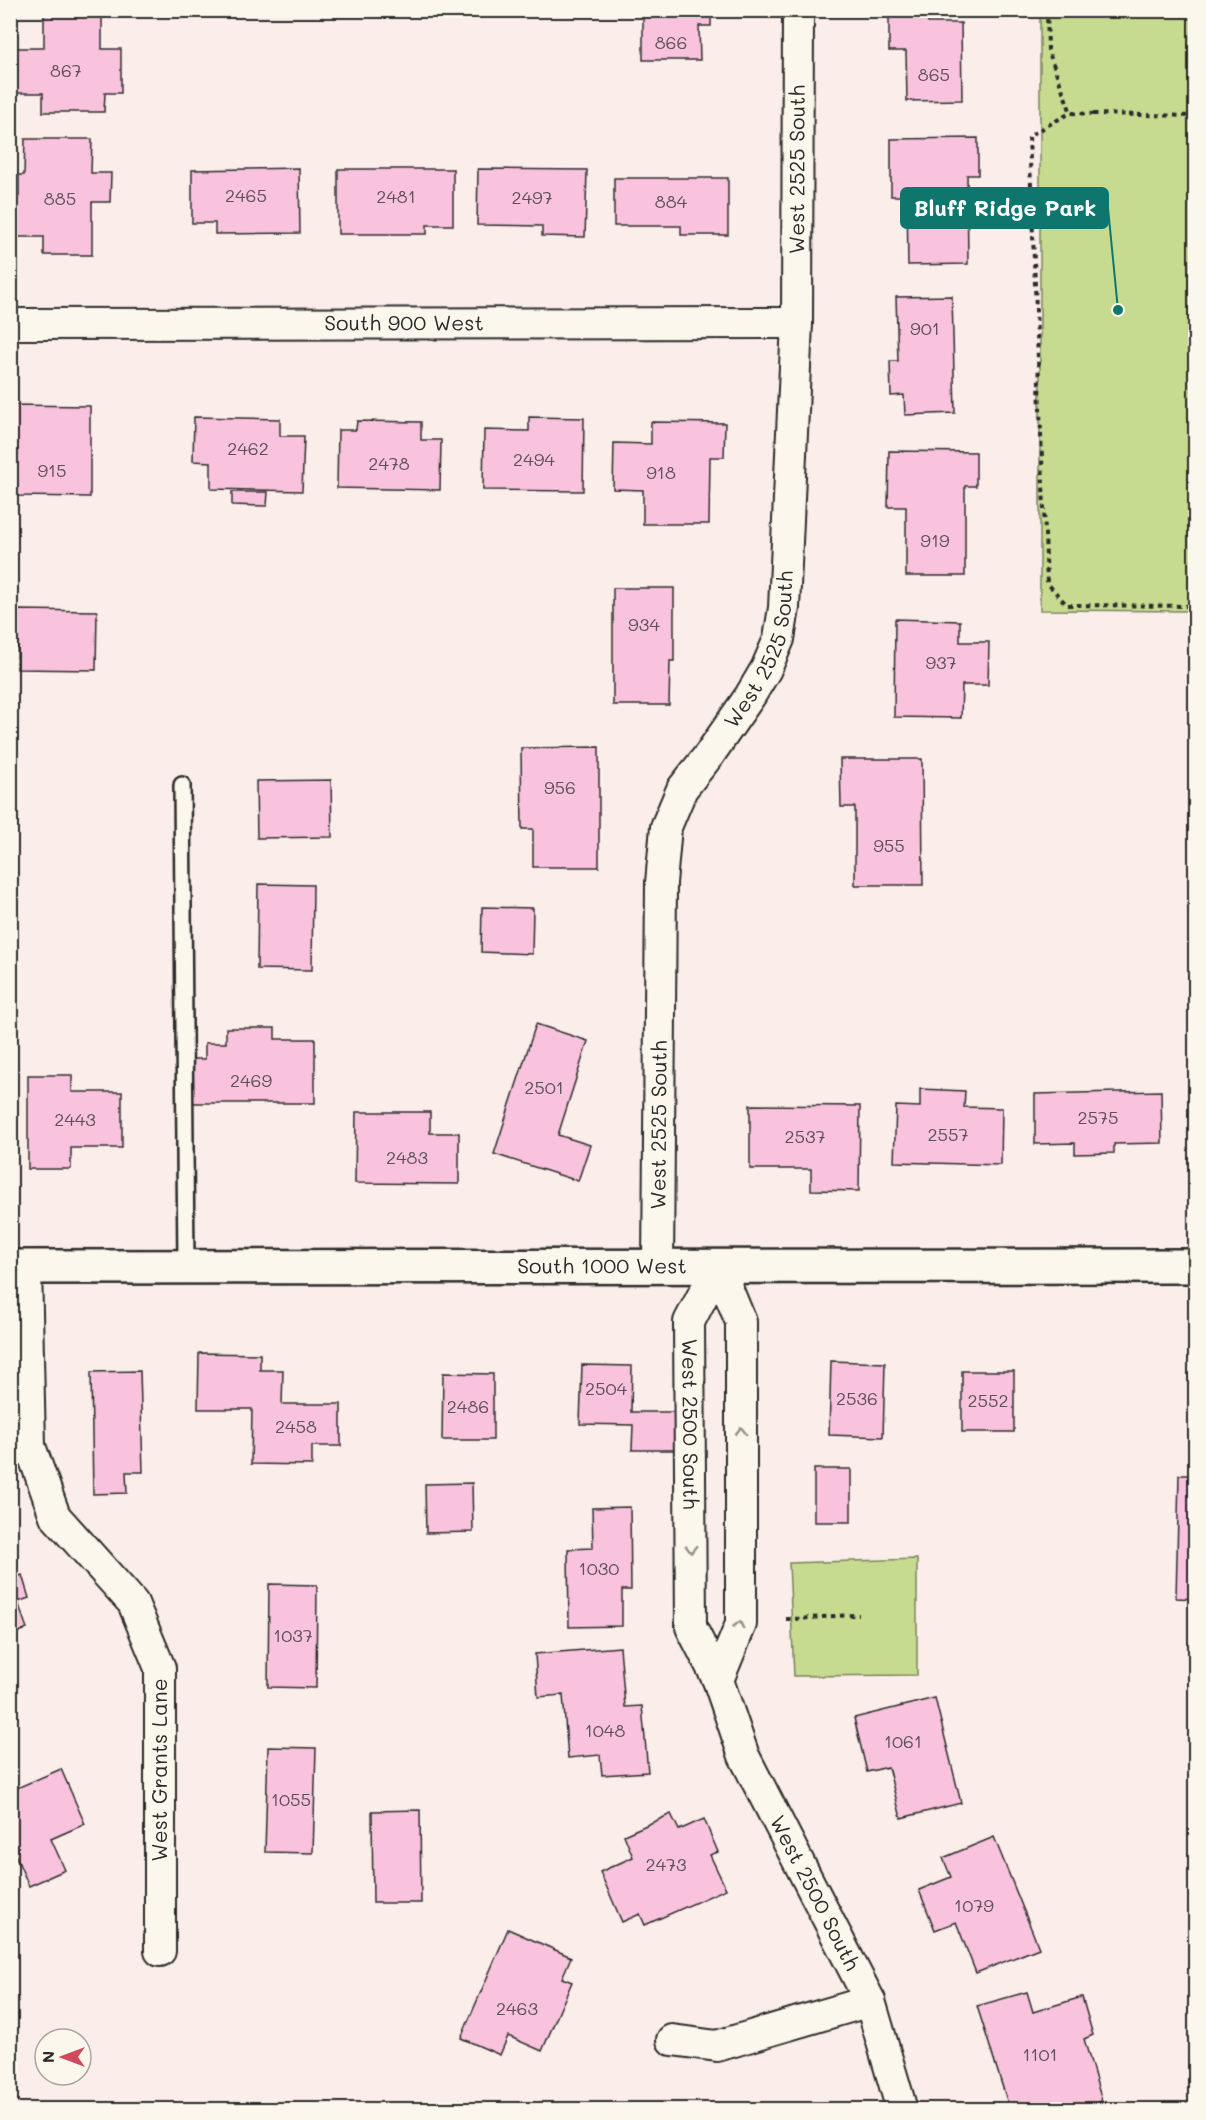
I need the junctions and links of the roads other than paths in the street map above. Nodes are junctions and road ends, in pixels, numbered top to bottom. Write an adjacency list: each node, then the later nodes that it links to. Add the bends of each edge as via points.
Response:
1 (798, 10): 2 (street, West 2525 South)
2 (797, 323): 3 (street, South 900 West); 5 (street, West 2525 South, via 784,608 779,639 750,696 682,789 666,827 661,883)
3 (10, 324)
4 (182, 785): 9 (lane)
5 (658, 1266): 6 (main road, South 1000 West); 9 (main road, South 1000 West)
6 (718, 1266): 7 (main road, South 1000 West); 10 (street, one-way to 6, via 741,1624 741,1322); 10 (street, West 2500 South, one-way to 10, via 689,1322 691,1627)
7 (1196, 1266)
8 (18, 1267): 9 (main road, South 1000 West); 11 (street, West Grants Lane, via 30,1446 55,1516 133,1603 160,1668)
9 (186, 1267)
10 (718, 1680): 12 (street, West 2500 South, via 744,1756)
11 (160, 1951)
12 (870, 2001): 13 (street, via 717,2046); 14 (street, West 2500 South)
13 (672, 2040)
14 (902, 2109)

